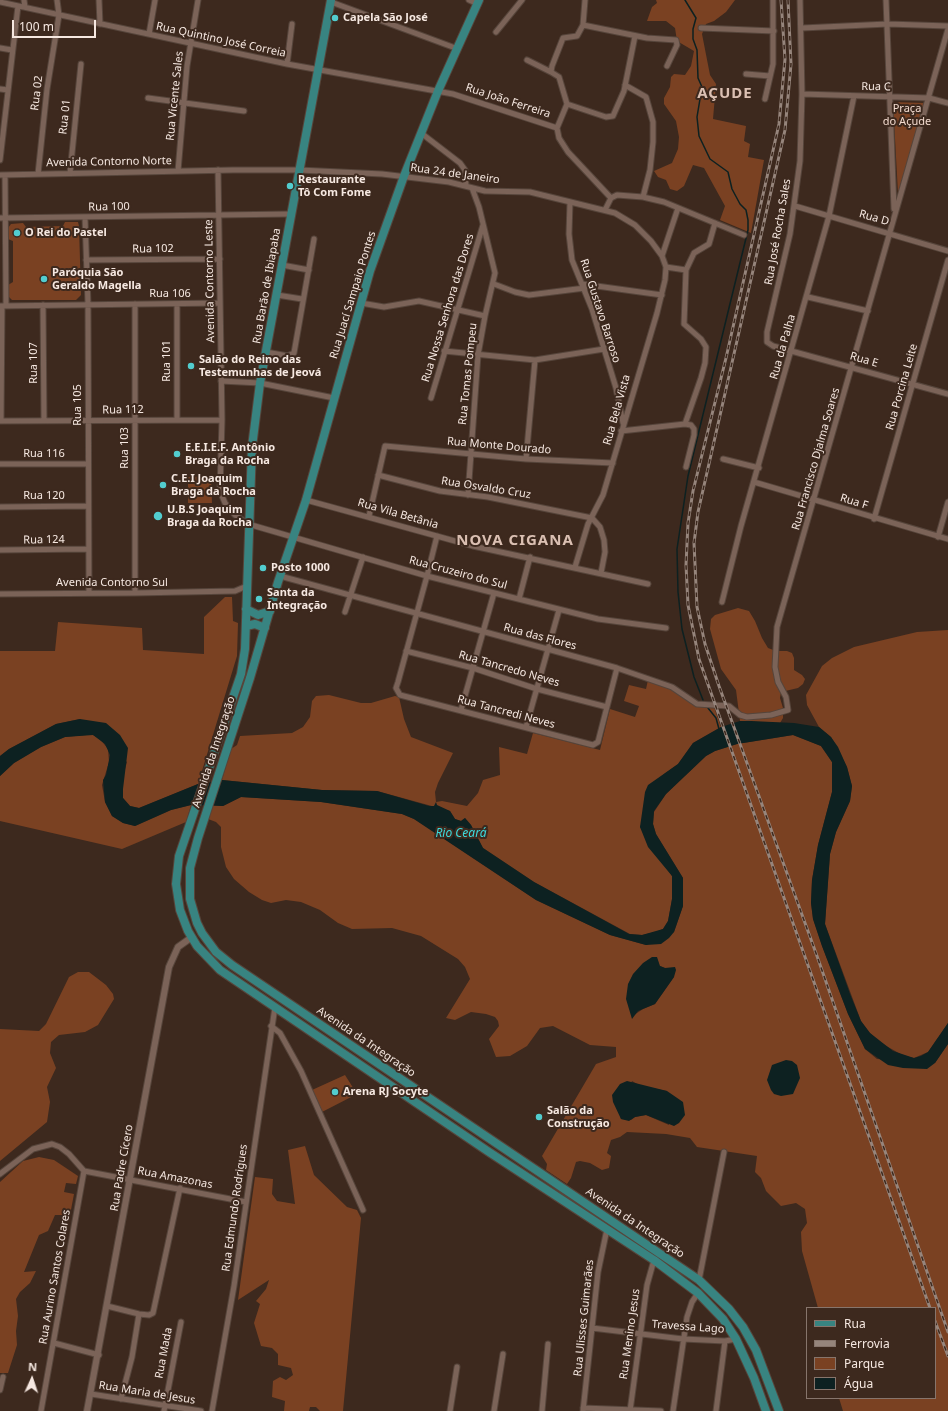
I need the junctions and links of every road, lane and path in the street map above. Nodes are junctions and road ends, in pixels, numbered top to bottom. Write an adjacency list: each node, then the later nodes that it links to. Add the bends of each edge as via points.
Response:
1 (24, 0): 16 (street)
2 (58, 0): 17 (street)
3 (99, 0): 18 (street)
4 (155, 0): 27 (street)
5 (198, 0): 29 (street, Rua Vicente Sales)
6 (469, 0): 14 (street)
7 (522, 0): 26 (street)
8 (585, 0): 21 (street)
9 (773, 0): 25 (street)
10 (800, 0): 24 (street, Rua José Rocha Sales)
11 (886, 0): 20 (street)
12 (331, 1): 31 (street); 37 (main road, Rua Barão de Ibiapaba)
13 (0, 2): 15 (street, Rua Quintino José Correia)
14 (478, 2): 31 (main road, Rua Juací Sampaio Pontes)
15 (18, 6): 16 (street, Rua Quintino José Correia); 32 (street)
16 (24, 7): 17 (street, Rua Quintino José Correia)
17 (59, 15): 18 (street, Rua Quintino José Correia); 63 (street, Rua 02, via 47,89)
18 (100, 24): 27 (street, Rua Quintino José Correia)
19 (292, 24): 35 (street)
20 (888, 24): 22 (street); 24 (street); 47 (street)
21 (583, 25): 28 (street); 38 (street, via 577,36 563,38)
22 (948, 27): 49 (street, Rua Francisco Djalma Soares)
23 (701, 28): 25 (street)
24 (802, 28): 45 (street, Rua José Rocha Sales)
25 (774, 31): 40 (street)
26 (496, 32)
27 (149, 34): 29 (street, Rua Quintino José Correia)
28 (634, 36): 36 (street, via 677,42); 41 (street)
29 (190, 44): 35 (street, Rua Quintino José Correia); 51 (street, Rua Vicente Sales)
30 (0, 48): 32 (street)
31 (458, 49): 44 (main road, Rua Juací Sampaio Pontes)
32 (12, 50): 43 (street)
33 (527, 60): 38 (street, Rua João Ferreira)
34 (81, 64): 62 (street, Rua 01)
35 (287, 64): 37 (street, Rua Quintino José Correia)
36 (667, 66)
37 (318, 70): 44 (street, Rua Quintino José Correia); 60 (main road, Rua Barão de Ibiapaba)
38 (551, 72): 53 (street, Rua João Ferreira, via 559,78)
39 (746, 74): 40 (street)
40 (770, 76): 50 (street)
41 (625, 85): 53 (street, via 617,109 611,117); 68 (street, via 646,97 653,122 650,170)
42 (0, 89): 43 (street)
43 (8, 90): 56 (street)
44 (438, 91): 55 (street, Rua João Ferreira, via 471,98); 57 (main road, Rua Juací Sampaio Pontes)
45 (802, 94): 46 (street, Rua C); 71 (street, Rua José Rocha Sales, via 800,161)
46 (854, 96): 47 (street, Rua C); 77 (street, Rua da Palha)
47 (890, 97): 49 (street, Rua C); 75 (street)
48 (148, 98): 51 (street)
49 (929, 98): 52 (street, Rua C); 75 (street, Rua Francisco Djalma Soares)
50 (766, 100)
51 (184, 102): 54 (street); 61 (street, Rua Vicente Sales)
52 (948, 103)
53 (567, 104): 55 (street, Rua João Ferreira)
54 (244, 111)
55 (557, 128): 69 (street, via 559,138 568,152)
56 (2, 132): 58 (street)
57 (421, 133): 65 (main road, Rua Juací Sampaio Pontes); 66 (street, via 460,162 465,170)
58 (0, 160)
59 (218, 170): 60 (street, Rua 24 de Janeiro); 61 (street, Avenida Contorno Norte); 76 (street, Avenida Contorno Leste)
60 (299, 170): 65 (street, Rua 24 de Janeiro); 74 (main road, Rua Barão de Ibiapaba)
61 (178, 171): 62 (street, Avenida Contorno Norte)
62 (70, 173): 63 (street, Avenida Contorno Norte)
63 (38, 174): 64 (street, Avenida Contorno Norte)
64 (3, 175): 78 (street)
65 (404, 176): 66 (street, Rua 24 de Janeiro); 102 (main road, Rua Juací Sampaio Pontes)
66 (466, 186): 67 (street, Rua 24 de Janeiro)
67 (472, 188): 70 (street, Rua 24 de Janeiro, via 485,191 530,192); 81 (street, Rua Tomas Pompeu)
68 (643, 197): 69 (street, via 619,195); 72 (street)
69 (611, 198): 73 (street)
70 (570, 202): 73 (street, Rua 24 de Janeiro); 96 (street, Rua Gustavo Barroso, via 572,260)
71 (795, 206): 77 (street, Rua D); 111 (street, Rua José Rocha Sales, via 766,339)
72 (678, 208): 80 (street); 86 (street)
73 (604, 210): 86 (street, Rua Bela Vista, via 615,213 635,225)
74 (291, 214): 76 (street, Rua 100); 91 (main road, Rua Barão de Ibiapaba)
75 (895, 214): 82 (street, Rua Francisco Djalma Soares)
76 (219, 215): 79 (street, Rua 100); 87 (street, Avenida Contorno Leste)
77 (830, 216): 82 (street, Rua D); 99 (street, Rua da Palha)
78 (2, 218): 79 (street, Rua 100); 90 (street)
79 (85, 218): 88 (street, Rua 105)
80 (715, 223): 83 (street); 94 (street, via 709,244 694,253)
81 (484, 224): 95 (street, Rua Tomas Pompeu, via 495,268); 108 (street, Rua Nossa Senhora das Dores)
82 (889, 232): 85 (street, Rua D); 109 (street, Rua Francisco Djalma Soares)
83 (744, 235)
84 (314, 239): 93 (street)
85 (948, 251)
86 (662, 256): 92 (street, Rua Bela Vista)
87 (220, 258): 88 (street, Rua 102); 101 (street, Avenida Contorno Leste)
88 (86, 260): 103 (street, Rua 105)
89 (948, 260): 121 (street, Rua Porcina Leite)
90 (3, 261): 107 (street)
91 (282, 265): 93 (street); 97 (main road, Rua Barão de Ibiapaba)
92 (666, 267): 94 (street); 98 (street, Rua Bela Vista)
93 (309, 270): 100 (street)
94 (686, 270): 132 (street, via 684,324 702,339 706,352 701,378)
95 (494, 284): 96 (street, via 529,295); 110 (street, Rua Tomas Pompeu)
96 (584, 286): 98 (street); 112 (street, Rua Gustavo Barroso)
97 (277, 295): 100 (street); 115 (main road, Rua Barão de Ibiapaba)
98 (662, 295): 131 (street, Rua Bela Vista)
99 (808, 297): 109 (street); 114 (street, Rua da Palha)
100 (302, 299): 115 (street, via 293,355)
101 (220, 303): 105 (street, Rua 106); 119 (street, Avenida Contorno Leste)
102 (361, 303): 108 (street, via 384,307 419,301); 123 (main road, Rua Juací Sampaio Pontes)
103 (88, 304): 104 (street, Rua 106); 106 (street, Rua 106); 130 (street, Rua 105)
104 (135, 304): 105 (street, Rua 106); 127 (street, Rua 103)
105 (177, 304): 125 (street, Rua 101)
106 (43, 305): 107 (street, Rua 106); 126 (street, Rua 107)
107 (3, 306): 129 (street)
108 (458, 309): 110 (street); 113 (street, Rua Nossa Senhora das Dores)
109 (868, 311): 118 (street, Rua Francisco Djalma Soares)
110 (485, 316): 116 (street, Rua Tomas Pompeu)
111 (773, 346): 114 (street, Rua E)
112 (604, 349): 117 (street); 131 (street, Rua Gustavo Barroso, via 616,388)
113 (444, 351): 116 (street); 124 (street, Rua Nossa Senhora das Dores)
114 (792, 351): 118 (street, Rua E); 141 (street, Rua da Palha)
115 (266, 352): 120 (main road, Rua Barão de Ibiapaba)
116 (478, 355): 117 (street); 134 (street, Rua Tomas Pompeu)
117 (535, 360): 135 (street)
118 (853, 367): 121 (street, Rua E); 146 (street, Rua Francisco Djalma Soares)
119 (221, 381): 120 (street); 128 (street, Avenida Contorno Leste)
120 (260, 383): 123 (street); 153 (main road, Rua Barão de Ibiapaba, via 252,447)
121 (913, 384): 122 (street, Rua E); 152 (street, Rua Porcina Leite)
122 (948, 394)
123 (334, 398): 145 (main road, Rua Juací Sampaio Pontes)
124 (431, 398)
125 (177, 419): 127 (street, Rua 112); 128 (street, Rua 112)
126 (44, 420): 129 (street, Rua 112); 130 (street, Rua 112)
127 (135, 420): 130 (street, Rua 112); 169 (street, Rua 103)
128 (222, 420): 153 (street, Avenida Contorno Leste, via 220,491 230,510)
129 (1, 421)
130 (88, 421): 139 (street, Rua 105)
131 (623, 424): 133 (street, Rua Bela Vista)
132 (685, 424): 133 (street); 140 (street, via 693,426 694,431)
133 (621, 431): 137 (street, Rua Bela Vista)
134 (470, 454): 135 (street, Rua Monte Dourado); 142 (street, Rua Monte Dourado, via 385,446); 144 (street, Rua Tomas Pompeu)
135 (526, 459): 137 (street, Rua Monte Dourado)
136 (723, 459): 141 (street)
137 (613, 463): 151 (street, Rua Bela Vista)
138 (0, 464): 139 (street, Rua 116)
139 (88, 464): 148 (street, Rua 105)
140 (686, 467)
141 (759, 468): 143 (street, Rua da Palha)
142 (378, 475): 144 (street, Rua Osvaldo Cruz, via 440,491); 150 (street)
143 (754, 482): 146 (street, Rua F); 174 (street, Rua da Palha)
144 (468, 495): 151 (street, Rua Osvaldo Cruz)
145 (306, 500): 150 (street, Rua Vila Betânia); 156 (main road, Rua Juací Sampaio Pontes)
146 (814, 501): 152 (street, Rua F); 191 (street, Rua Francisco Djalma Soares, via 778,627 776,667 778,682 786,697)
147 (948, 502): 155 (street)
148 (88, 506): 149 (street, Rua 120); 158 (street, Rua 105)
149 (0, 507)
150 (369, 516): 154 (street, Rua Vila Betânia)
151 (592, 518): 162 (street, Rua Bela Vista); 163 (street, via 600,527 604,540 605,552)
152 (874, 519): 155 (street, Rua F)
153 (248, 524): 156 (street, Rua Cruzeiro do Sul); 167 (main road, Rua Barão de Ibiapaba)
154 (437, 536): 161 (street, Rua Vila Betânia); 165 (street)
155 (938, 536): 157 (street, Rua F)
156 (293, 537): 160 (street, Rua Cruzeiro do Sul); 164 (main road, Rua Juací Sampaio Pontes)
157 (948, 539)
158 (88, 549): 159 (street, Rua 124); 168 (street, Rua 105)
159 (0, 550)
160 (362, 557): 165 (street, Rua Cruzeiro do Sul); 172 (street)
161 (530, 557): 162 (street, Rua Vila Betânia); 173 (street)
162 (575, 568): 163 (street, Rua Vila Betânia)
163 (601, 573): 166 (street, Rua Vila Betânia)
164 (280, 576): 172 (street, Rua das Flores); 177 (main road, Rua Juací Sampaio Pontes)
165 (427, 576): 171 (street, Rua Cruzeiro do Sul); 179 (street)
166 (648, 584)
167 (247, 586): 169 (street, Avenida Contorno Sul, via 235,591); 175 (main road, Rua Barão de Ibiapaba)
168 (89, 593): 169 (street, Avenida Contorno Sul); 170 (street, Avenida Contorno Sul)
169 (135, 593)
170 (0, 594)
171 (494, 594): 173 (street, Rua Cruzeiro do Sul); 183 (street)
172 (351, 595): 178 (street); 179 (street, Rua das Flores)
173 (520, 599): 176 (street, Rua Cruzeiro do Sul)
174 (722, 602)
175 (246, 610): 177 (main road, via 258,615); 180 (main road, Rua Barão de Ibiapaba)
176 (560, 610): 182 (street, Rua Cruzeiro do Sul, via 608,622); 184 (street)
177 (270, 611): 181 (main road, Rua Juací Sampaio Pontes)
178 (345, 612)
179 (417, 613): 183 (street, Rua das Flores); 185 (street)
180 (246, 626): 181 (main road, via 255,624); 193 (main road, Avenida da Integração, via 240,674 179,856 176,884 180,910)
181 (265, 628): 194 (main road, Avenida da Integração, via 204,820 190,873 189,890 192,911 202,933 216,952)
182 (666, 628)
183 (484, 631): 184 (street, Rua das Flores); 186 (street)
184 (549, 649): 187 (street, Rua das Flores); 188 (street)
185 (406, 651): 186 (street, Rua Tancredo Neves); 190 (street, Rua Tancredi Neves, via 397,692 404,697)
186 (473, 668): 188 (street, Rua Tancredo Neves); 190 (street)
187 (617, 668): 189 (street); 191 (street, Rua das Flores, via 672,687 694,703 729,706 747,717 771,715)
188 (537, 689): 189 (street, Rua Tancredo Neves); 192 (street)
189 (607, 707): 192 (street, Rua Tancredi Neves, via 596,744)
190 (461, 710): 192 (street, Rua Tancredi Neves)
191 (788, 710)
192 (526, 727)
193 (192, 936): 195 (main road, Avenida da Integração, via 207,958); 201 (street, Rua Padre Cícero, via 178,948 169,967)
194 (262, 986): 195 (main road); 202 (main road, Avenida da Integração)
195 (257, 995): 196 (main road, Avenida da Integração)
196 (275, 1008): 197 (street, Rua Edmundo Rodrigues); 204 (main road, Avenida da Integração)
197 (272, 1026): 207 (street, Rua Edmundo Rodrigues); 208 (street, via 280,1033 301,1071)
198 (724, 1152): 211 (street)
199 (84, 1171): 200 (street, via 69,1154 52,1144 33,1149); 201 (street, Rua Amazonas); 221 (street, Rua Aurino Santos Colares)
200 (0, 1174)
201 (131, 1179): 203 (street, Rua Amazonas); 213 (street, Rua Padre Cícero)
202 (553, 1181): 204 (main road); 205 (main road, Avenida da Integração)
203 (180, 1188): 207 (street, Rua Amazonas); 214 (street, via 156,1304 152,1314)
204 (547, 1190): 206 (main road, Avenida da Integração)
205 (566, 1191): 206 (main road); 211 (main road, Avenida da Integração)
206 (560, 1200): 209 (main road, Avenida da Integração)
207 (246, 1202): 236 (street, Rua Edmundo Rodrigues)
208 (363, 1210)
209 (606, 1228): 210 (main road, Avenida da Integração); 216 (street, Rua Ulisses Guimarães)
210 (654, 1260): 212 (main road, Avenida da Integração); 217 (street, Rua Menino Jesus, via 647,1285)
211 (699, 1280): 244 (main road, Avenida da Integração, via 729,1309 743,1327 756,1350)
212 (698, 1293): 218 (street, via 690,1308); 219 (main road, Avenida da Integração, via 723,1319)
213 (107, 1306): 214 (street); 224 (street, Rua Padre Cícero)
214 (139, 1314): 229 (street, via 132,1357)
215 (181, 1322): 230 (street, Rua Mada)
216 (592, 1328): 217 (street, Travessa Lago); 231 (street, Rua Ulisses Guimarães)
217 (640, 1334): 218 (street, Travessa Lago); 232 (street, Rua Menino Jesus)
218 (683, 1338): 220 (street, Travessa Lago); 241 (street)
219 (736, 1339): 220 (street, Travessa Lago); 243 (main road, Avenida da Integração)
220 (725, 1341): 242 (street)
221 (54, 1344): 224 (street); 233 (street, Rua Aurino Santos Colares)
222 (548, 1344): 239 (street)
223 (503, 1354): 238 (street)
224 (98, 1355): 228 (street, Rua Padre Cícero)
225 (458, 1367): 237 (street)
226 (3, 1377): 227 (street)
227 (0, 1390)
228 (90, 1394): 229 (street, Rua Maria de Jesus); 234 (street, Rua Padre Cícero)
229 (121, 1399): 230 (street, Rua Maria de Jesus)
230 (164, 1409): 235 (street, Rua Maria de Jesus)
231 (583, 1409): 232 (street)
232 (630, 1410): 240 (street)
233 (41, 1411)
234 (87, 1411)
235 (201, 1411)
236 (212, 1411)
237 (450, 1411)
238 (494, 1411)
239 (542, 1411)
240 (661, 1411)
241 (673, 1411)
242 (716, 1411)
243 (766, 1411)
244 (779, 1411)

